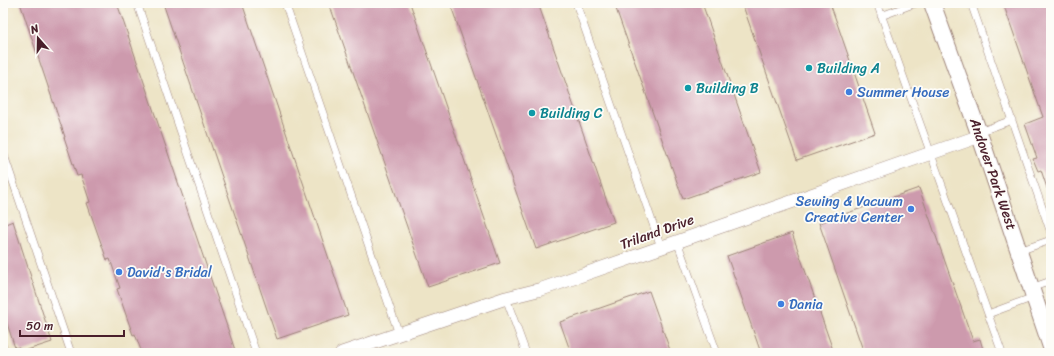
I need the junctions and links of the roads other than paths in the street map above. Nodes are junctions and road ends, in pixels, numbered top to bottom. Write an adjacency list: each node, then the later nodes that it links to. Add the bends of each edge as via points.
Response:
1 (137, 3): 27 (lane)
2 (285, 3): 22 (lane)
3 (576, 3): 16 (lane)
4 (877, 3): 8 (lane)
5 (916, 3): 8 (lane)
6 (932, 3): 10 (street, Andover Park West)
7 (971, 3): 9 (lane)
8 (881, 16): 12 (lane)
9 (1012, 120): 10 (lane); 13 (lane)
10 (979, 134): 12 (street, Triland Drive); 17 (street, Andover Park West)
11 (3, 152): 26 (lane)
12 (930, 153): 15 (street, Triland Drive); 21 (lane)
13 (1051, 233)
14 (1051, 240): 17 (lane)
15 (677, 241): 16 (street, Triland Drive); 30 (lane)
16 (661, 247): 20 (street, Triland Drive, via 542,289)
17 (1019, 251): 19 (street, Andover Park West)
18 (1051, 281): 19 (lane)
19 (1033, 292): 21 (lane); 24 (street, Andover Park West)
20 (506, 298): 22 (street, Triland Drive); 29 (lane)
21 (988, 314): 31 (lane)
22 (399, 334): 28 (street, Triland Drive)
23 (3, 347): 25 (lane)
24 (1051, 347)
25 (7, 353)
26 (71, 353)
27 (256, 353)
28 (342, 353)
29 (526, 353)
30 (718, 353)
31 (1002, 353)

